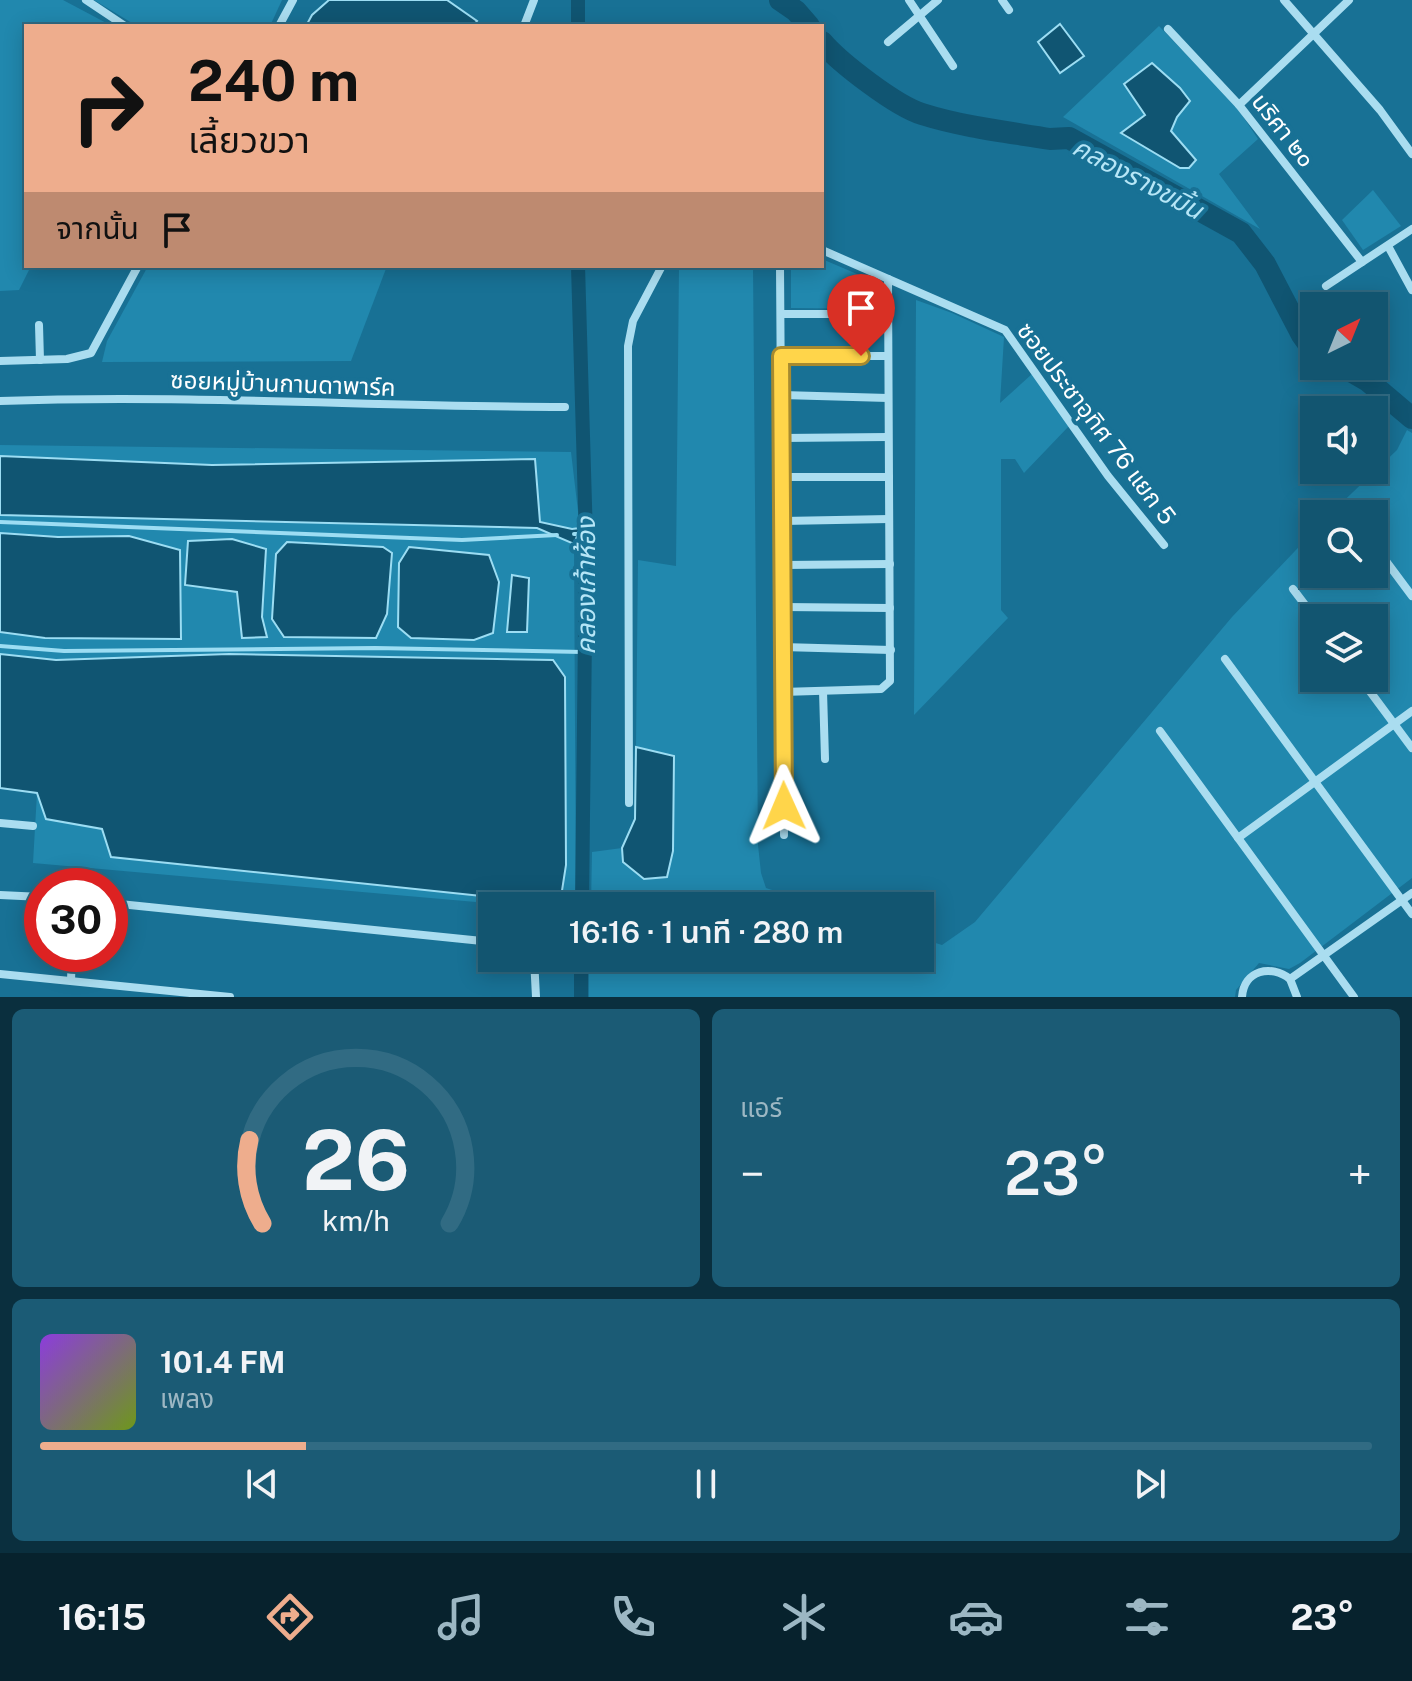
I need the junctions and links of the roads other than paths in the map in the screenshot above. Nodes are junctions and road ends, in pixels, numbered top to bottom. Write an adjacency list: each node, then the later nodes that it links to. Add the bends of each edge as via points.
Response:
1 (86, 0): 11 (street)
2 (293, 0): 12 (street)
3 (534, 0): 13 (street)
4 (909, 0): 10 (street)
5 (938, 0): 10 (street)
6 (1002, 0): 9 (street)
7 (1284, 0): 15 (street)
8 (1349, 0): 15 (street)
9 (1009, 10)
10 (919, 14): 16 (street); 17 (street)
11 (122, 24)
12 (280, 24)
13 (525, 24)
14 (1168, 29): 18 (street, นริศา ๒๐)
15 (1314, 34): 18 (street); 19 (street)
16 (888, 42)
17 (953, 66)
18 (1239, 105): 23 (street, นริศา ๒๐)
19 (1412, 154)
20 (1412, 229): 21 (street)
21 (1388, 246): 23 (street); 29 (street)
22 (824, 251): 27 (street, ซอยประชาอุทิศ 76 แยก 5)
23 (1362, 262): 28 (street)
24 (137, 268): 35 (street, via 91,353)
25 (661, 268): 68 (street, via 633,321 628,346)
26 (780, 268): 30 (street)
27 (888, 279): 31 (street); 47 (street, ซอยประชาอุทิศ 76 แยก 5, via 1005,330)
28 (1326, 286)
29 (1412, 290)
30 (781, 314): 31 (street); 33 (street)
31 (887, 314): 34 (street)
32 (39, 325): 35 (street)
33 (781, 356): 34 (street); 37 (street)
34 (887, 356): 38 (street)
35 (40, 360): 36 (street)
36 (0, 361)
37 (782, 395): 38 (street); 42 (street)
38 (888, 398): 41 (street)
39 (0, 401): 40 (street, ซอยหมู่บ้านกานดาพาร์ค, via 96,397)
40 (565, 407)
41 (888, 437): 42 (street); 44 (street)
42 (782, 438): 43 (street)
43 (783, 477): 44 (street); 46 (street)
44 (889, 477): 45 (street)
45 (889, 519): 46 (street); 48 (street)
46 (783, 521): 50 (street)
47 (1164, 545)
48 (890, 564): 50 (street); 55 (street)
49 (1388, 564): 52 (street)
50 (783, 565): 54 (street)
51 (1293, 589): 53 (street)
52 (1412, 596)
53 (1304, 604)
54 (783, 607): 55 (street); 56 (street)
55 (890, 608): 57 (street)
56 (782, 647): 57 (street); 60 (street)
57 (891, 650): 59 (street, via 886,686)
58 (1225, 659): 67 (street)
59 (823, 691): 60 (street); 66 (street)
60 (782, 692): 71 (street)
61 (1370, 692): 63 (street)
62 (1412, 711): 63 (street)
63 (1394, 724): 65 (street); 67 (street)
64 (1160, 731): 72 (street)
65 (1412, 748)
66 (825, 759)
67 (1315, 782): 72 (street); 76 (street)
68 (629, 803)
69 (0, 823): 70 (street)
70 (33, 826)
71 (784, 835)
72 (1238, 838): 80 (street)
73 (1412, 893): 76 (street)
74 (0, 895): 75 (street)
75 (24, 896)
76 (1402, 900): 78 (street); 80 (street)
77 (128, 905): 79 (street)
78 (1412, 914)
79 (478, 941)
80 (1323, 956): 84 (street); 90 (street)
81 (71, 972): 85 (street)
82 (535, 972): 87 (street)
83 (0, 974): 85 (street)
84 (1290, 979): 88 (street, via 1262,970 1245,985); 89 (street)
85 (71, 980): 86 (street)
86 (230, 997)
87 (536, 997)
88 (1242, 997)
89 (1297, 997)
90 (1354, 997)

